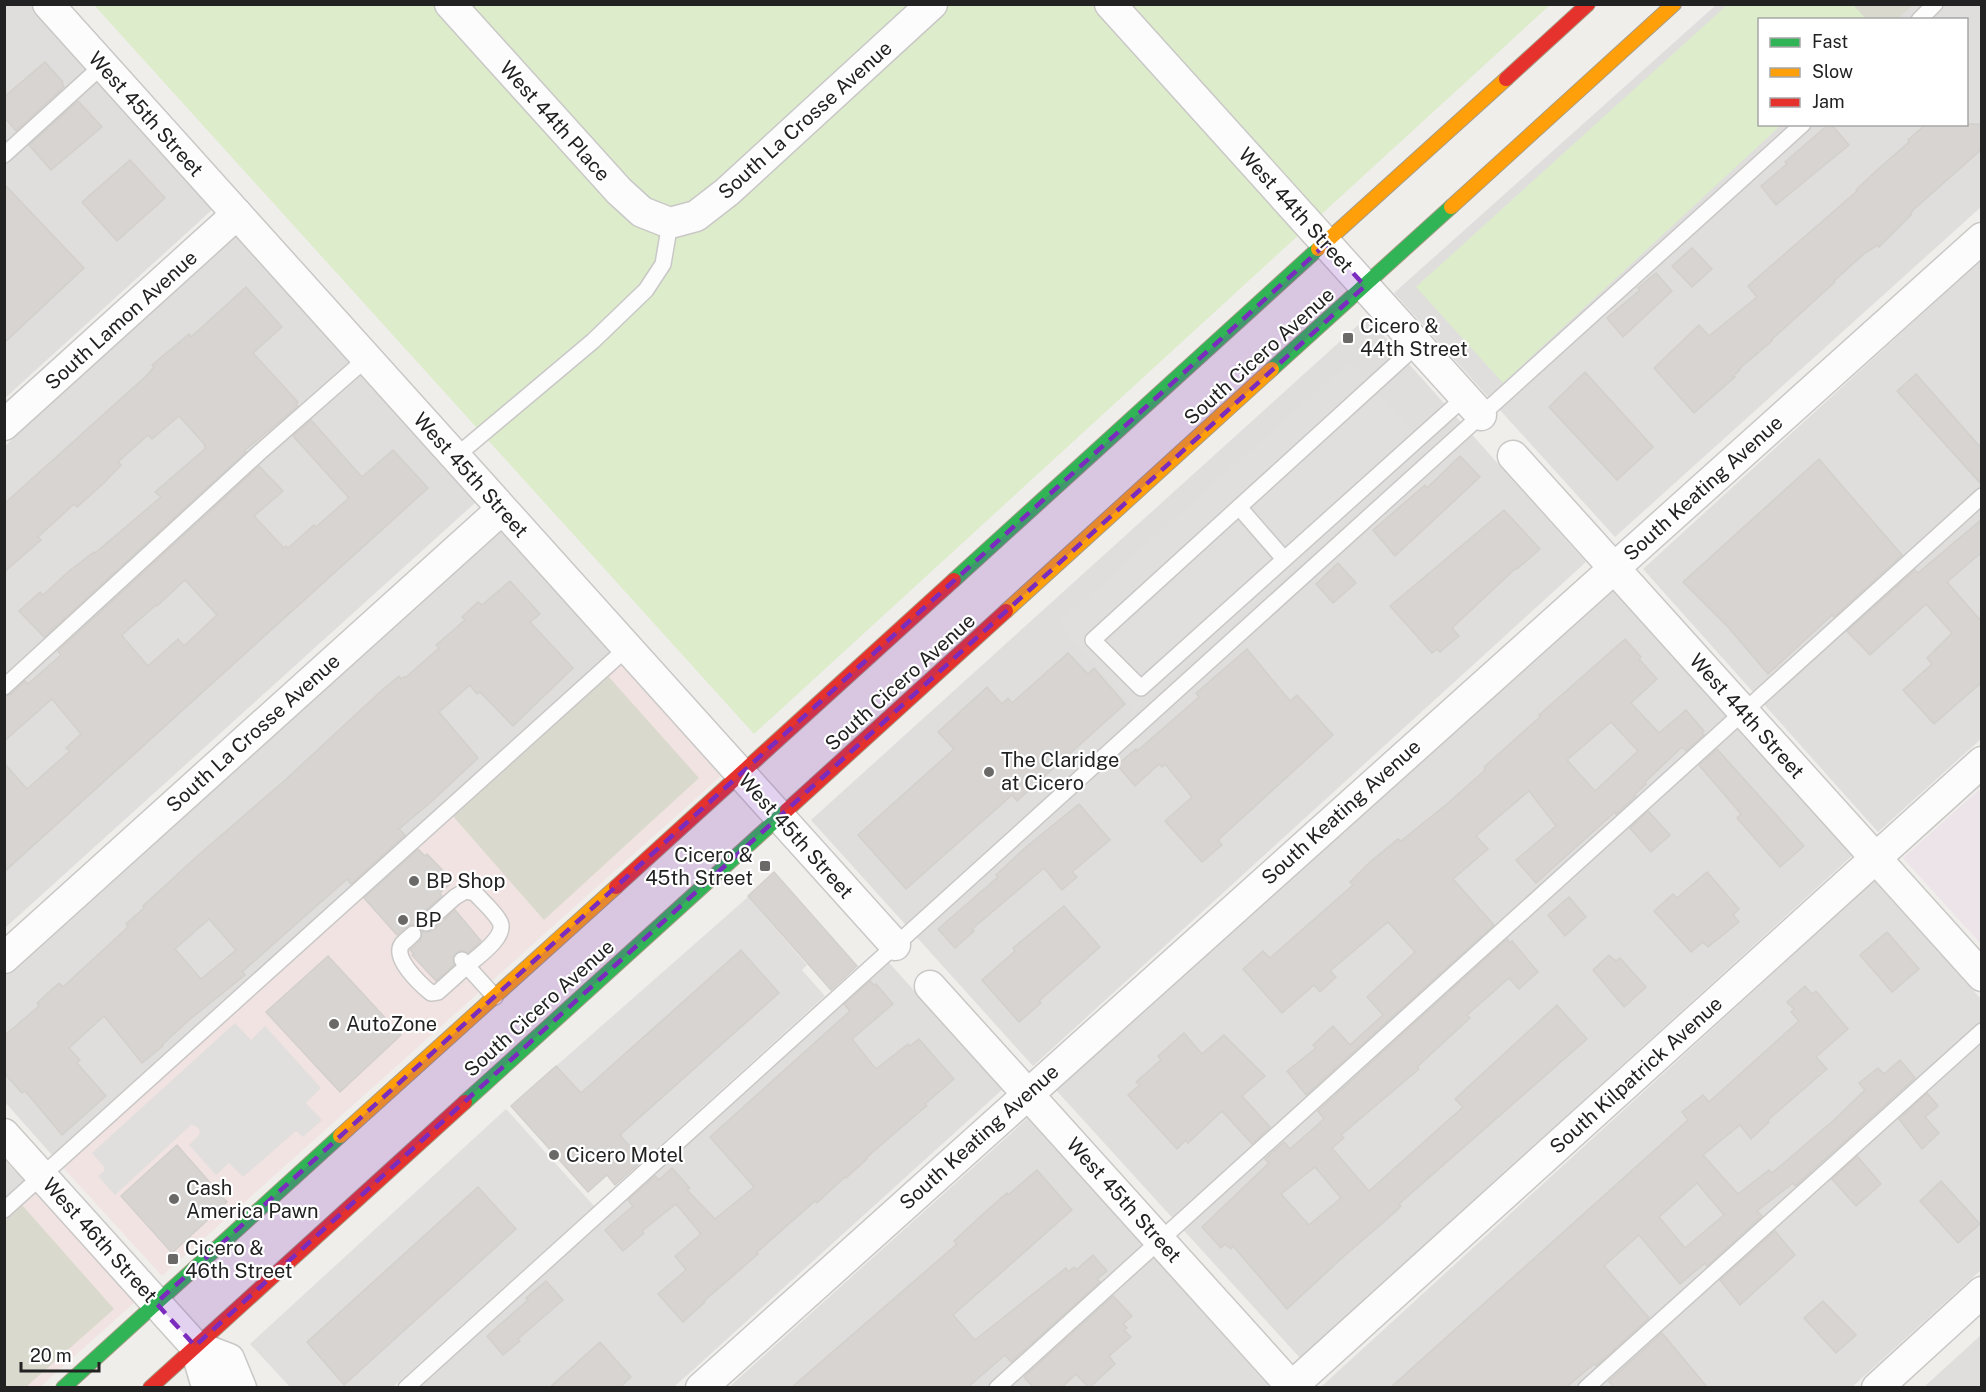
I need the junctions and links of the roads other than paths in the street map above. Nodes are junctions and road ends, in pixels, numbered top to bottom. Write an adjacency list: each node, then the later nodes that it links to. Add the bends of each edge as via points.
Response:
1 (48, 4): 9 (street, West 45th Street)
2 (450, 4): 13 (street, West 44th Place, via 619,191 642,212)
3 (932, 4): 13 (street, South La Crosse Avenue, via 727,192 696,216)
4 (1110, 4): 15 (street, West 44th Street)
5 (1588, 4): 15 (main road, South Cicero Avenue)
6 (1674, 4): 16 (main road, South Cicero Avenue)
7 (1935, 4): 8 (lane)
8 (1921, 18)
9 (103, 66): 11 (lane); 12 (street, West 45th Street)
10 (1801, 126): 19 (lane)
11 (4, 155)
12 (237, 214): 18 (street, West 45th Street); 20 (street, South Lamon Avenue)
13 (670, 223): 22 (lane, via 663,264 646,290 593,341)
14 (1982, 237): 27 (street, South Keating Avenue)
15 (1326, 244): 16 (street, West 44th Street); 32 (main road, South Cicero Avenue)
16 (1365, 286): 17 (street, West 44th Street); 33 (main road, South Cicero Avenue)
17 (1417, 345): 19 (street, West 44th Street); 24 (lane)
18 (367, 358): 22 (street, West 45th Street); 29 (lane)
19 (1473, 406): 26 (lane); 37 (lane)
20 (4, 425)
21 (1513, 456): 27 (street, West 44th Street)
22 (455, 457): 25 (street, West 45th Street)
23 (1982, 496): 30 (lane)
24 (1239, 507): 26 (lane); 26 (lane, via 1093,640 1141,688)
25 (502, 509): 28 (street, West 45th Street); 38 (street, South La Crosse Avenue)
26 (1284, 560)
27 (1614, 568): 30 (street, West 44th Street); 44 (street, South Keating Avenue)
28 (627, 648): 32 (street, West 45th Street); 46 (lane)
29 (4, 687)
30 (1744, 712): 34 (street, West 44th Street); 48 (lane)
31 (1982, 762): 34 (street, South Kilpatrick Avenue)
32 (740, 774): 33 (street, West 45th Street); 42 (main road, South Cicero Avenue)
33 (780, 818): 37 (street, West 45th Street); 51 (main road, South Cicero Avenue)
34 (1876, 858): 40 (street, West 44th Street); 52 (street, South Kilpatrick Avenue)
35 (426, 923): 39 (lane, via 451,910 465,891 475,892 501,923 501,930 496,940)
36 (414, 940): 39 (lane, via 401,945 401,961 431,993 438,992 446,979)
37 (895, 945): 57 (lane)
38 (4, 958)
39 (465, 963): 42 (lane)
40 (1982, 976)
41 (930, 986): 44 (street, West 45th Street)
42 (495, 996): 50 (main road, South Cicero Avenue)
43 (1982, 1031): 60 (lane)
44 (1028, 1093): 48 (street, West 45th Street); 58 (street, South Keating Avenue)
45 (4, 1134): 46 (street, West 46th Street)
46 (42, 1175): 47 (lane); 50 (street, West 46th Street)
47 (4, 1210)
48 (1161, 1240): 52 (street, West 45th Street); 59 (lane)
49 (1982, 1292): 61 (street)
50 (156, 1303): 51 (street, West 46th Street); 53 (main road, South Cicero Avenue)
51 (195, 1346): 54 (main road, South Cicero Avenue); 55 (street, West 46th Street, via 205,1380); 56 (street, West 46th Street, via 229,1359)
52 (1292, 1387)
53 (63, 1388)
54 (150, 1388)
55 (218, 1388)
56 (241, 1388)
57 (406, 1388)
58 (701, 1388)
59 (997, 1388)
60 (1586, 1388)
61 (1877, 1388)

